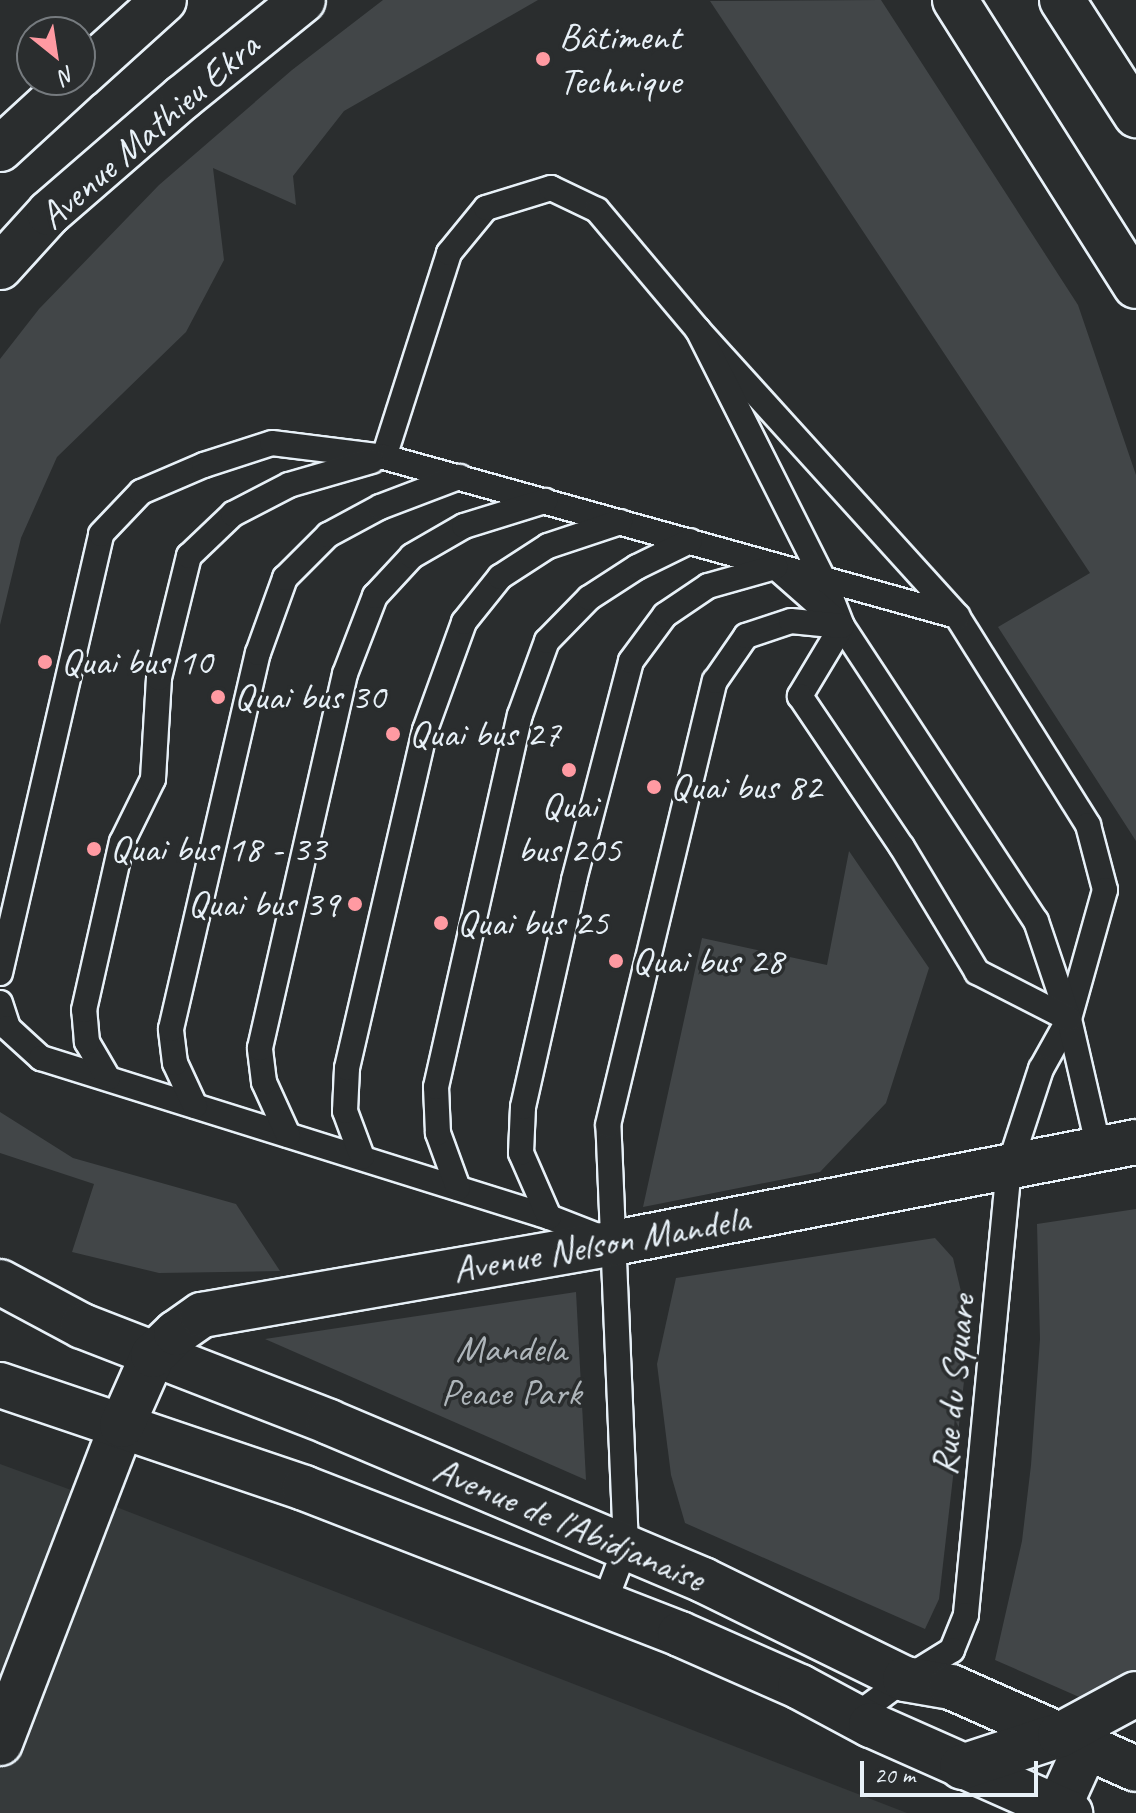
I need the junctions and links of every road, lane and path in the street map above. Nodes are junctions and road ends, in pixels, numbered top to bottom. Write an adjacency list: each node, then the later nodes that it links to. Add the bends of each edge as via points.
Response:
1 (164, 0): 5 (main road)
2 (303, 0): 9 (main road, Avenue Mathieu Ekra, via 49,213)
3 (955, 0): 10 (main road)
4 (1062, 0): 7 (main road)
5 (96, 62)
6 (58, 96): 8 (main road)
7 (1136, 115)
8 (0, 149)
9 (0, 267)
10 (1124, 268)
11 (698, 330): 12 (lane, via 597,210 551,188 486,208 449,253); 18 (lane); 19 (lane)
12 (384, 457): 13 (lane); 21 (lane, via 272,443 141,492 101,534); 24 (lane, via 289,485 233,514 189,556 159,678 153,779 122,842 84,1010 87,1042)
13 (459, 477): 14 (lane); 25 (lane, via 380,507 328,535 285,578 258,653 171,1029 175,1063)
14 (545, 501): 15 (lane); 26 (lane, via 464,526 412,556 375,596 345,674 260,1048 264,1082)
15 (620, 522): 16 (lane); 28 (lane, via 548,546 500,577 464,622 425,730 347,1068 345,1111)
16 (690, 541): 17 (lane); 30 (lane, via 589,598 547,641 520,715 436,1087 438,1133)
17 (775, 567): 18 (lane); 20 (lane); 31 (lane, via 708,586 665,615 631,661 523,1107 521,1153)
18 (824, 580): 19 (lane); 20 (lane)
19 (957, 616): 23 (lane, via 1088,825 1105,890)
20 (842, 626): 23 (lane, via 1036,921); 23 (lane, via 800,696 902,847 977,972); 32 (lane, via 791,621 746,636 715,681 608,1125)
21 (0, 973)
22 (0, 1003): 24 (lane, via 8,1028 41,1058)
23 (1069, 1019): 27 (lane); 29 (lane, Rue du Square, via 1041,1069)
24 (108, 1078): 25 (lane)
25 (195, 1106): 26 (lane)
26 (288, 1135): 28 (lane)
27 (1118, 1145): 29 (main road, Avenue Nelson Mandela)
28 (362, 1157): 30 (lane)
29 (1009, 1167): 32 (main road, Avenue Nelson Mandela); 39 (lane, Rue du Square, via 966,1615 952,1650)
30 (458, 1188): 31 (lane)
31 (549, 1217): 32 (lane)
32 (614, 1243): 34 (main road, Avenue Nelson Mandela, via 202,1315); 37 (lane)
33 (0, 1282): 34 (main road, Avenue de l'Abidjanaise, via 82,1326)
34 (153, 1355): 36 (main road, Avenue Nelson Mandela); 37 (main road, Avenue de l'Abidjanaise)
35 (0, 1385): 36 (main road, Avenue de l'Abidjanaise)
36 (122, 1425): 38 (main road, Avenue de l'Abidjanaise, via 304,1488); 43 (main road, Avenue Nelson Mandela)
37 (626, 1546): 38 (lane); 39 (main road, Avenue de l'Abidjanaise)
38 (604, 1604): 41 (main road, Avenue de l'Abidjanaise, via 800,1687)
39 (905, 1679): 41 (lane, Rue du Square); 42 (main road, Avenue de l'Abidjanaise, via 951,1687)
40 (1136, 1694): 42 (main road)
41 (854, 1717): 44 (main road, Avenue de l'Abidjanaise)
42 (1073, 1741): 44 (main road); 45 (main road, Avenue de l'Abidjanaise); 46 (main road)
43 (0, 1743)
44 (962, 1767): 46 (main road, Avenue de l'Abidjanaise)
45 (1136, 1769)
46 (1062, 1811)

